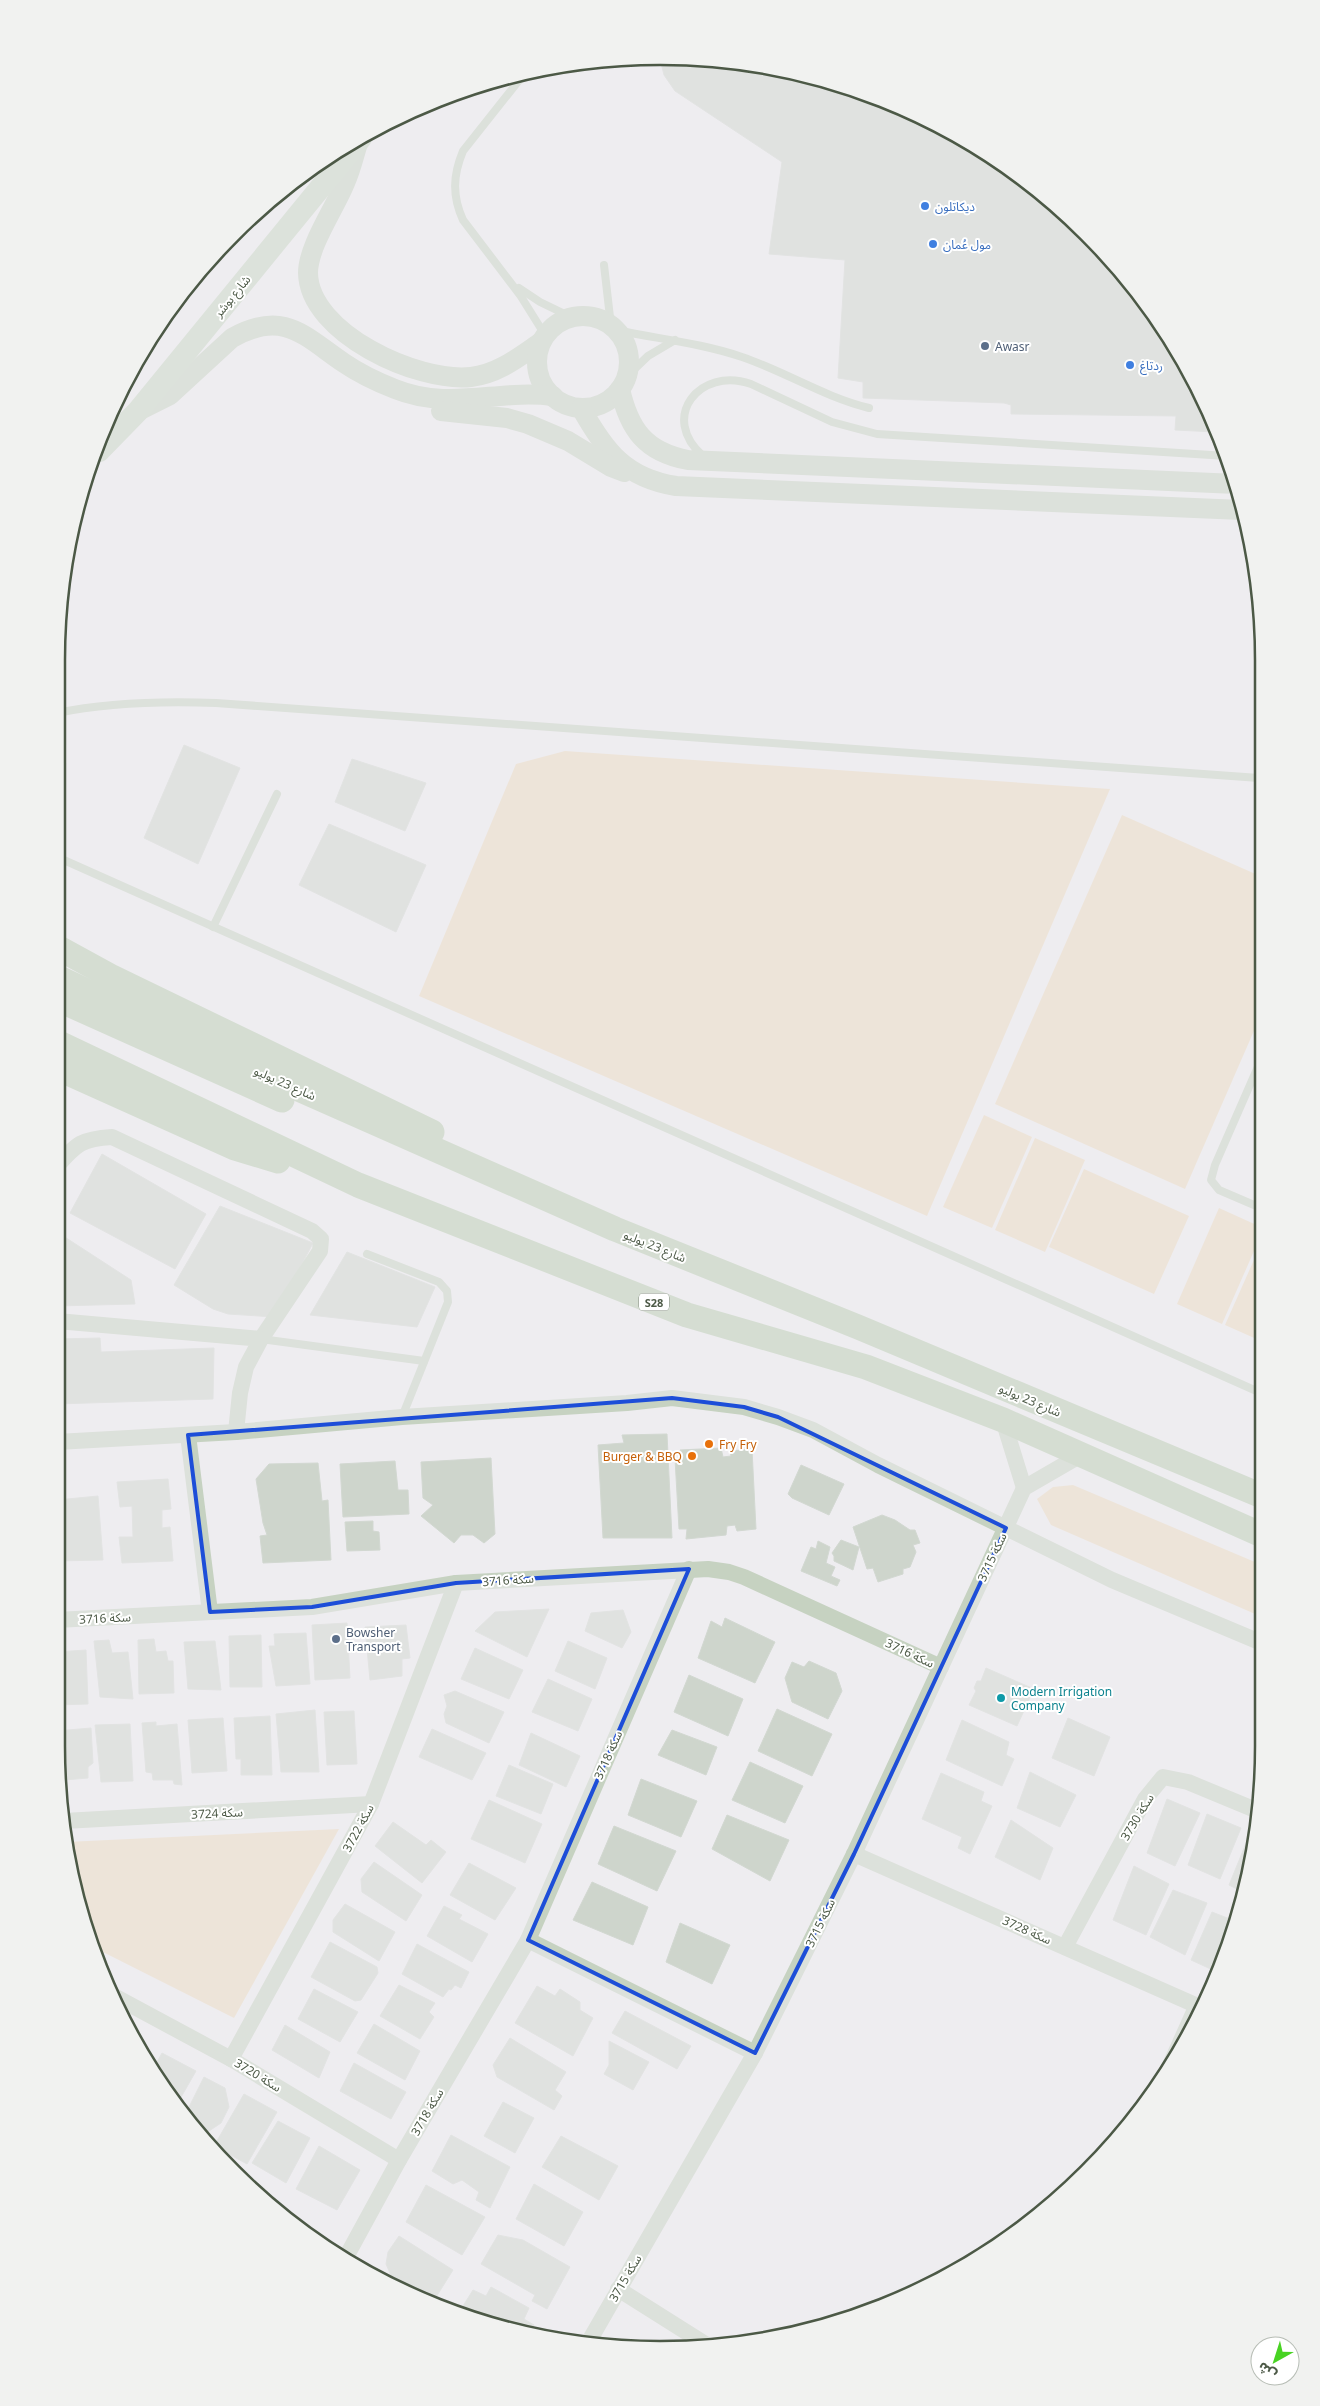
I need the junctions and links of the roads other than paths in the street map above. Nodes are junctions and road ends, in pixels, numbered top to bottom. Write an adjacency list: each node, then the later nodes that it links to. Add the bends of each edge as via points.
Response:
1 (517, 82): 5 (lane, via 463,151 454,186 463,220)
2 (357, 149): 8 (street, via 345,183 310,258 309,284 319,308 378,354 411,368 446,376 470,377 492,372)
3 (349, 153): 15 (main road, شارع بوشر)
4 (604, 266): 7 (lane)
5 (511, 282): 6 (lane, via 540,302); 8 (lane)
6 (571, 317): 7 (street, via 592,317); 8 (street, via 561,321)
7 (613, 328): 9 (lane); 11 (street, via 622,338 628,357)
8 (543, 339): 12 (street, via 536,365 539,377)
9 (675, 340): 11 (lane, via 648,356); 14 (lane, via 744,358 837,399)
10 (381, 383): 12 (street, via 412,395 445,400 521,394); 15 (street, via 345,364 308,335 270,326 232,338 170,395); 19 (street, via 396,394 429,408 507,418 528,424 568,441 610,467)
11 (623, 383): 13 (street, via 603,403); 18 (street, via 631,423 645,441 676,458)
12 (553, 396): 13 (street)
13 (580, 408): 19 (street, via 617,460)
14 (869, 408)
15 (138, 411): 16 (main road, شارع بوشر)
16 (106, 443)
17 (1218, 455): 18 (lane, via 877,434 832,422 752,384 726,379 701,388 686,410 687,435 698,451)
18 (714, 462): 20 (street)
19 (636, 474): 21 (street, via 662,483 691,487)
20 (1228, 484)
21 (1236, 510)
22 (65, 711): 23 (lane, via 156,701 216,703)
23 (1255, 778)
24 (277, 794): 26 (lane)
25 (65, 861): 26 (lane)
26 (213, 927): 41 (lane)
27 (65, 951): 36 (main road, via 412,1122)
28 (65, 981): 36 (main road, شارع 23 يوليو, via 251,1068)
29 (65, 1003): 36 (main road, via 238,1081 400,1149)
30 (65, 1046): 34 (main road, S28)
31 (65, 1072): 34 (main road, via 235,1148)
32 (1255, 1073): 35 (lane, via 1211,1180 1219,1190)
33 (65, 1156): 39 (street, via 89,1138 112,1137 312,1231 321,1239 320,1251)
34 (358, 1185): 43 (main road, S28, via 686,1315 866,1367)
35 (1255, 1205)
36 (615, 1230): 49 (main road, شارع 23 يوليو, via 858,1327)
37 (367, 1254): 40 (lane, via 439,1282 447,1291 448,1302)
38 (65, 1322): 39 (street)
39 (261, 1339): 40 (lane); 44 (street, via 246,1367)
40 (424, 1361): 42 (lane)
41 (1255, 1390)
42 (402, 1417): 44 (street); 50 (street, via 672,1398 744,1407 813,1430)
43 (1003, 1420): 47 (main road, S28); 48 (street)
44 (236, 1432): 45 (street)
45 (188, 1435): 46 (street); 54 (street)
46 (65, 1442)
47 (1081, 1455): 48 (street); 51 (main road, S28)
48 (1024, 1488): 50 (street, سكة 3715)
49 (1255, 1493)
50 (1006, 1528): 56 (street, via 1112,1580); 57 (street, سكة 3715)
51 (1255, 1532)
52 (689, 1569): 53 (street, سكة 3716); 57 (street, سكة 3716, via 728,1572 744,1577); 62 (street, سكة 3718)
53 (456, 1584): 54 (street, سكة 3716, via 312,1607); 58 (street, سكة 3722)
54 (210, 1612): 55 (street, سكة 3716)
55 (65, 1620)
56 (1255, 1640)
57 (941, 1667): 61 (street, سكة 3715)
58 (371, 1804): 60 (street, سكة 3724); 67 (street, سكة 3722)
59 (1252, 1808): 63 (street, سكة 3730, via 1188,1782 1163,1777 1145,1799)
60 (70, 1821)
61 (854, 1854): 63 (street, سكة 3728); 66 (street, سكة 3715)
62 (528, 1940): 66 (street); 68 (street, سكة 3718)
63 (1064, 1947): 65 (street, سكة 3728)
64 (122, 2000): 67 (street, سكة 3720)
65 (1196, 2005)
66 (755, 2053): 70 (street, سكة 3715)
67 (231, 2059): 68 (street, سكة 3720)
68 (399, 2160): 69 (street, سكة 3718)
69 (349, 2253)
70 (618, 2289): 71 (street, سكة 3715); 72 (street)
71 (591, 2337)
72 (699, 2340)

